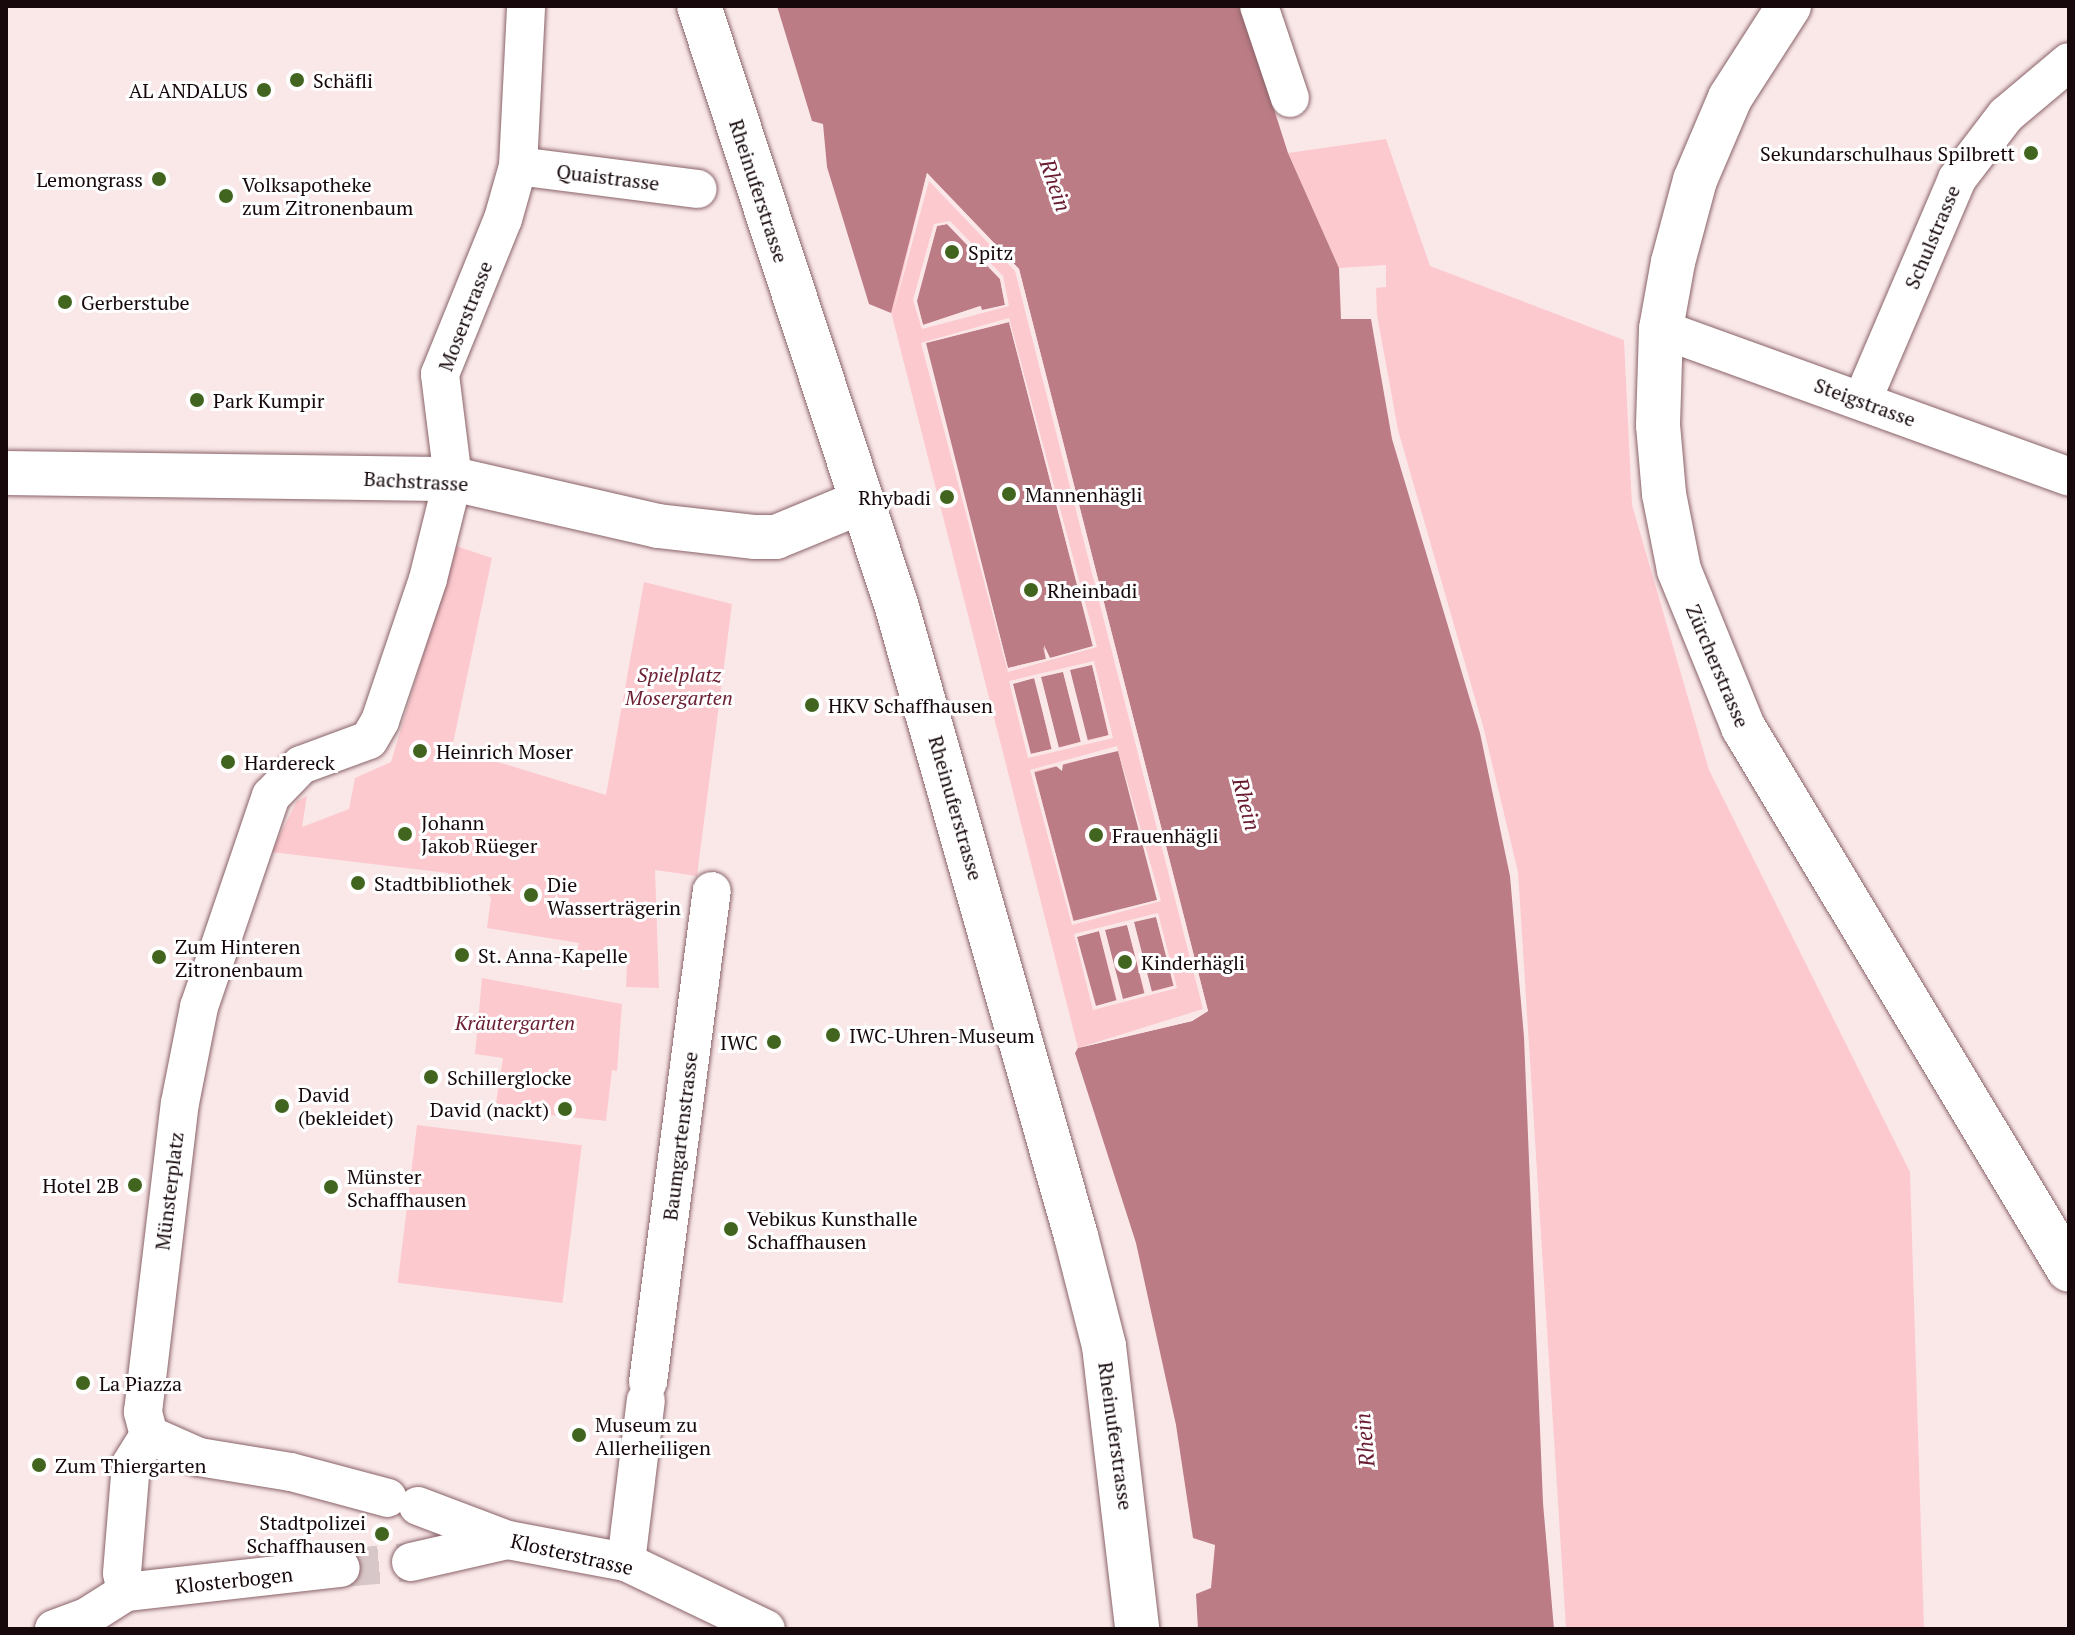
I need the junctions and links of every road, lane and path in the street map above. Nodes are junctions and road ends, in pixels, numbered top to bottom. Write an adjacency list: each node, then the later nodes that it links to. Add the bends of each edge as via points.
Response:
1 (526, 6): 7 (street, Moserstrasse)
2 (699, 6): 14 (main road, Rheinuferstrasse)
3 (1259, 6): 6 (street)
4 (1789, 6): 9 (main road, Zürcherstrasse, via 1730,98 1695,180)
5 (2069, 62): 10 (street, Schulstrasse, via 2006,115 1957,179)
6 (1290, 98)
7 (518, 166): 8 (street, Quaistrasse); 13 (street, Moserstrasse, via 503,219 440,374)
8 (698, 189)
9 (1661, 329): 10 (street, Steigstrasse); 17 (main road, Zürcherstrasse, via 1658,425 1664,494 1679,570 1708,651 1750,740)
10 (1862, 401): 12 (street, Steigstrasse)
11 (6, 473): 13 (main road, Bachstrasse)
12 (2069, 477)
13 (453, 479): 14 (main road, Bachstrasse, via 658,526 755,537 788,533); 15 (street, Moserstrasse, via 442,538 380,721 369,740 301,765)
14 (861, 502): 26 (main road, Rheinuferstrasse, via 990,926 1104,1346)
15 (271, 796): 18 (street, Münsterplatz, via 212,960 186,1060 143,1412)
16 (712, 891): 21 (street, Baumgartenstrasse)
17 (2069, 1270)
18 (149, 1435): 19 (street, Klosterstrasse, via 199,1457 291,1472 403,1502); 23 (street, via 131,1464 122,1573)
19 (508, 1540): 20 (street); 21 (street, Klosterstrasse)
20 (411, 1562)
21 (626, 1562): 25 (street, Klosterstrasse)
22 (341, 1568): 23 (street, Klosterbogen)
23 (126, 1592): 24 (street, via 85,1618)
24 (54, 1629)
25 (766, 1629)
26 (1137, 1629)

